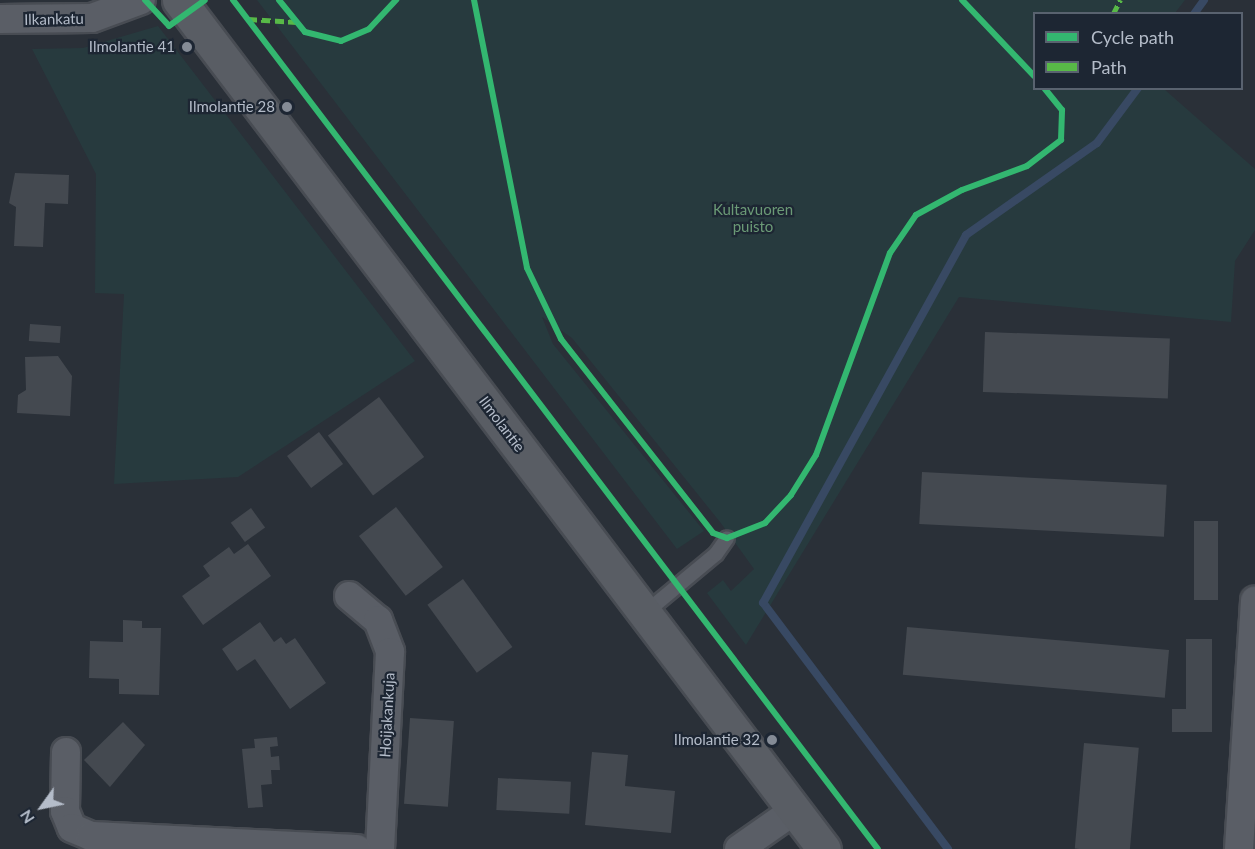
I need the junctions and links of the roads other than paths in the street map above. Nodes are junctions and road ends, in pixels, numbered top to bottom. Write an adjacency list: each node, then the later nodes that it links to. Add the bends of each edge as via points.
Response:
1 (141, 0): 3 (street, Ilkankatu, via 92,18)
2 (179, 0): 7 (street, Ilmolantie)
3 (0, 19)
4 (728, 538): 7 (lane, via 716,554)
5 (349, 596): 12 (street, Hoijakankuja, via 378,620 390,652)
6 (1255, 601): 8 (street)
7 (645, 612): 10 (street, Ilmolantie)
8 (1252, 710): 15 (street)
9 (66, 752): 11 (street, via 66,811 72,828 91,836)
10 (795, 810): 13 (street); 14 (street, Ilmolantie)
11 (357, 849)
12 (380, 849)
13 (739, 849)
14 (824, 849)
15 (1239, 849)

